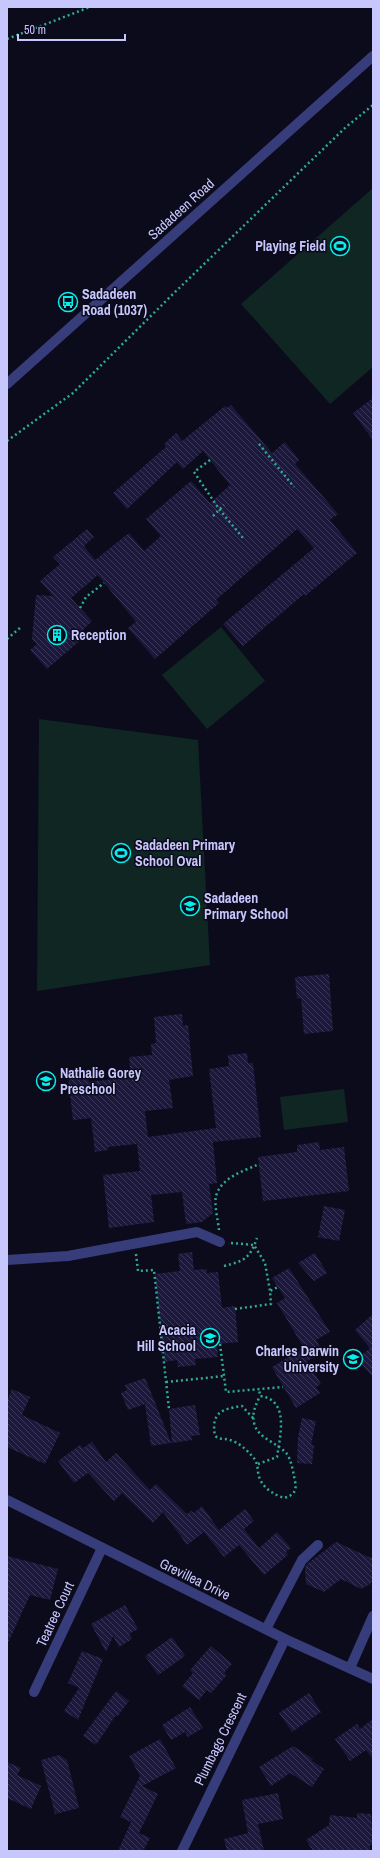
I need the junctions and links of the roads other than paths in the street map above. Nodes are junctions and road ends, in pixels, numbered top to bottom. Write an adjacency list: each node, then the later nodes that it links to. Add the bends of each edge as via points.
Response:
1 (373, 56): 2 (street, Sadadeen Road)
2 (7, 384)
3 (220, 1242): 4 (street, via 197,1232 68,1256)
4 (7, 1260)
5 (7, 1500): 7 (street, Grevillea Drive)
6 (318, 1545): 9 (street, via 302,1560)
7 (102, 1548): 9 (street, Grevillea Drive); 13 (street, Teatree Court)
8 (373, 1616): 11 (street)
9 (266, 1629): 10 (street, Grevillea Drive)
10 (285, 1638): 11 (street, Grevillea Drive); 14 (street, Plumbago Crescent)
11 (350, 1668): 12 (street, Grevillea Drive)
12 (373, 1679)
13 (34, 1692)
14 (182, 1851)

